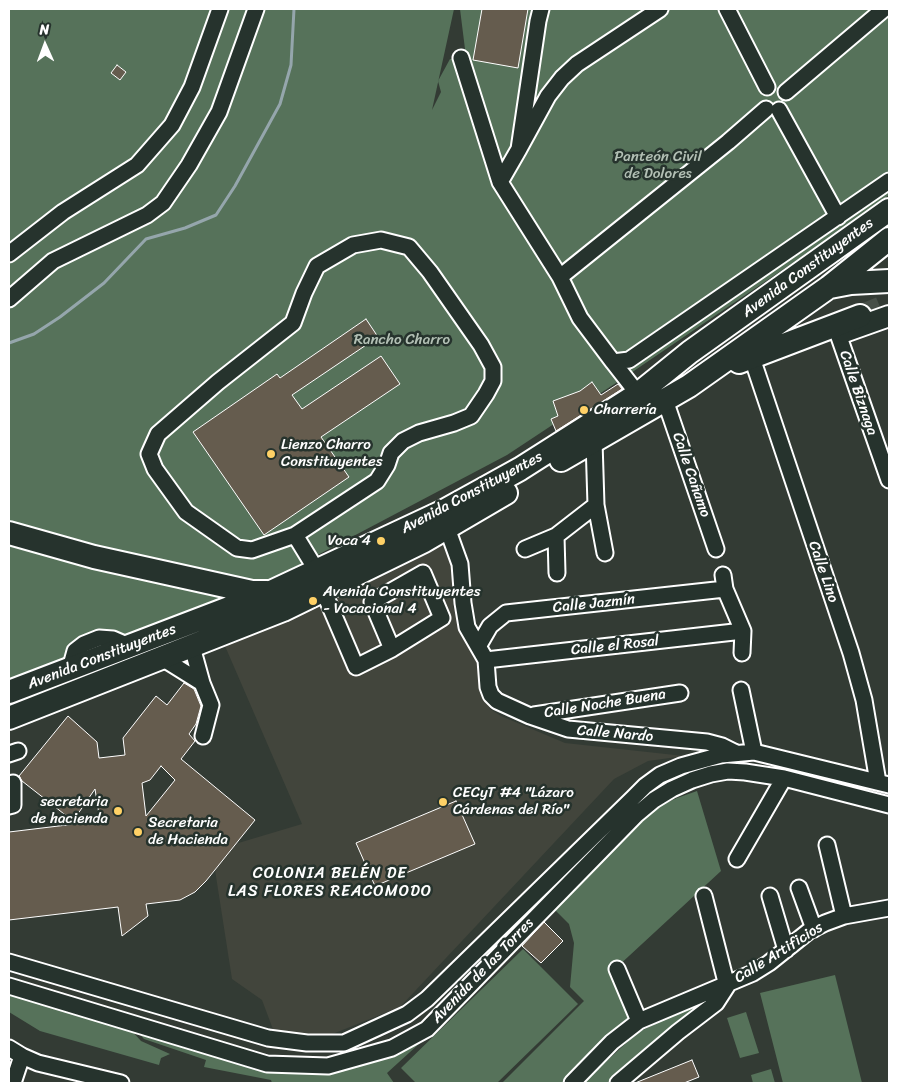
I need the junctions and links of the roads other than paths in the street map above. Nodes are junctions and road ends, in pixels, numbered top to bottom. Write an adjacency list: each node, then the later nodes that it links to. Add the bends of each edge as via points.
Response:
1 (220, 9): 17 (street, via 192,87 172,126 137,165 62,212)
2 (256, 9): 22 (street, via 220,112 163,203 148,215 52,261)
3 (541, 9): 11 (street)
4 (660, 9): 11 (street, via 577,64 562,78 543,105)
5 (727, 9): 8 (street)
6 (884, 9): 9 (street)
7 (461, 58): 13 (street)
8 (767, 87): 9 (street, via 778,85); 10 (street, via 761,95 762,105)
9 (786, 92): 10 (street, via 785,106)
10 (772, 110): 15 (street); 19 (street)
11 (520, 149): 13 (street)
12 (889, 181): 15 (street)
13 (500, 182): 19 (street)
14 (889, 210): 29 (highway, Avenida Constituyentes, via 690,352)
15 (838, 217): 26 (street, via 629,360)
16 (889, 239): 21 (highway, Avenida Constituyentes)
17 (9, 254)
18 (836, 266): 32 (highway, via 694,369 588,431)
19 (560, 277): 26 (street, via 580,318)
20 (889, 281): 21 (highway)
21 (828, 287): 28 (highway, Avenida Constituyentes)
22 (9, 298)
23 (860, 316): 27 (highway)
24 (889, 316): 25 (main road)
25 (838, 334): 27 (main road); 33 (street, Calle Biznaga)
26 (613, 362): 29 (street)
27 (745, 364): 28 (highway); 64 (street, Calle Lino, via 853,662)
28 (688, 386): 30 (highway, Avenida Constituyentes)
29 (638, 394): 32 (highway, Avenida Constituyentes)
30 (665, 400): 31 (highway, Avenida Constituyentes); 39 (street, Calle Cañamo)
31 (594, 441): 34 (street); 35 (highway, Avenida Constituyentes)
32 (562, 442): 43 (highway, Avenida Constituyentes)
33 (889, 480)
34 (596, 505): 38 (street); 41 (street)
35 (447, 528): 43 (highway, Avenida Constituyentes); 47 (street, via 460,564 467,627)
36 (9, 533): 44 (highway, via 104,559 252,592)
37 (295, 535): 37 (street, via 377,482 391,453 403,441 470,416 493,381 493,367 481,345 409,247 381,240 353,245 317,266 293,323 158,434 149,454 154,469 186,512 237,548 252,550); 43 (street)
38 (556, 536): 40 (street); 42 (street)
39 (716, 549)
40 (525, 550)
41 (606, 553)
42 (558, 573)
43 (320, 581): 44 (highway, Avenida Constituyentes); 46 (highway, Avenida Constituyentes, via 284,610); 48 (street, via 356,668)
44 (270, 592): 54 (highway, Avenida Constituyentes)
45 (743, 631): 47 (street, Calle Jazmín, via 724,582 506,614 490,626); 49 (street); 51 (street, Calle el Rosal)
46 (194, 645): 50 (highway, Avenida Constituyentes); 52 (street)
47 (478, 646): 51 (street)
48 (392, 649): 48 (street, via 442,618 423,573 372,602)
49 (742, 653)
50 (162, 658): 52 (street); 57 (highway, Avenida Constituyentes)
51 (486, 660): 56 (street, Calle Nardo, via 491,695)
52 (202, 683): 58 (street, via 211,705)
53 (741, 690): 59 (street)
54 (9, 692)
55 (680, 693): 56 (street, Calle Noche Buena)
56 (530, 716): 60 (street, Calle Nardo, via 581,732 707,742)
57 (9, 718)
58 (203, 736)
59 (754, 752): 60 (street, Avenida de las Torres); 61 (street, Avenida de las Torres)
60 (737, 753): 71 (street, Avenida de las Torres, via 681,766 660,775)
61 (834, 772): 64 (street, Avenida de las Torres); 65 (street)
62 (784, 778): 65 (street, Avenida de las Torres); 69 (street); 74 (street, Avenida de las Torres, via 728,771 698,778 672,789 636,815)
63 (9, 784): 67 (street, via 13,783 14,805)
64 (884, 784)
65 (828, 789): 66 (street, Avenida de las Torres)
66 (889, 805)
67 (9, 806)
68 (828, 845): 76 (street)
69 (737, 859)
70 (800, 888): 77 (street)
71 (532, 896): 74 (street); 79 (street, Avenida de las Torres, via 427,999 407,1014 344,1043 268,1038)
72 (704, 896): 82 (street)
73 (770, 896): 78 (street)
74 (545, 907): 81 (street, Avenida de las Torres, via 427,1029 392,1048 328,1066 267,1064)
75 (889, 908): 76 (street, Calle Artificios)
76 (844, 916): 77 (street, Calle Artificios)
77 (814, 929): 78 (street, Calle Artificios)
78 (786, 950): 82 (street, Calle Artificios)
79 (9, 962)
80 (617, 969): 83 (street)
81 (9, 986)
82 (727, 986): 83 (street, Calle Artificios); 89 (street, Calle Artificios, via 716,1003)
83 (639, 1021): 88 (street, Calle Artificios, via 612,1042)
84 (9, 1048): 85 (street)
85 (22, 1056): 86 (street); 87 (street, via 38,1063)
86 (13, 1083)
87 (121, 1083)
88 (572, 1083)
89 (618, 1083)

